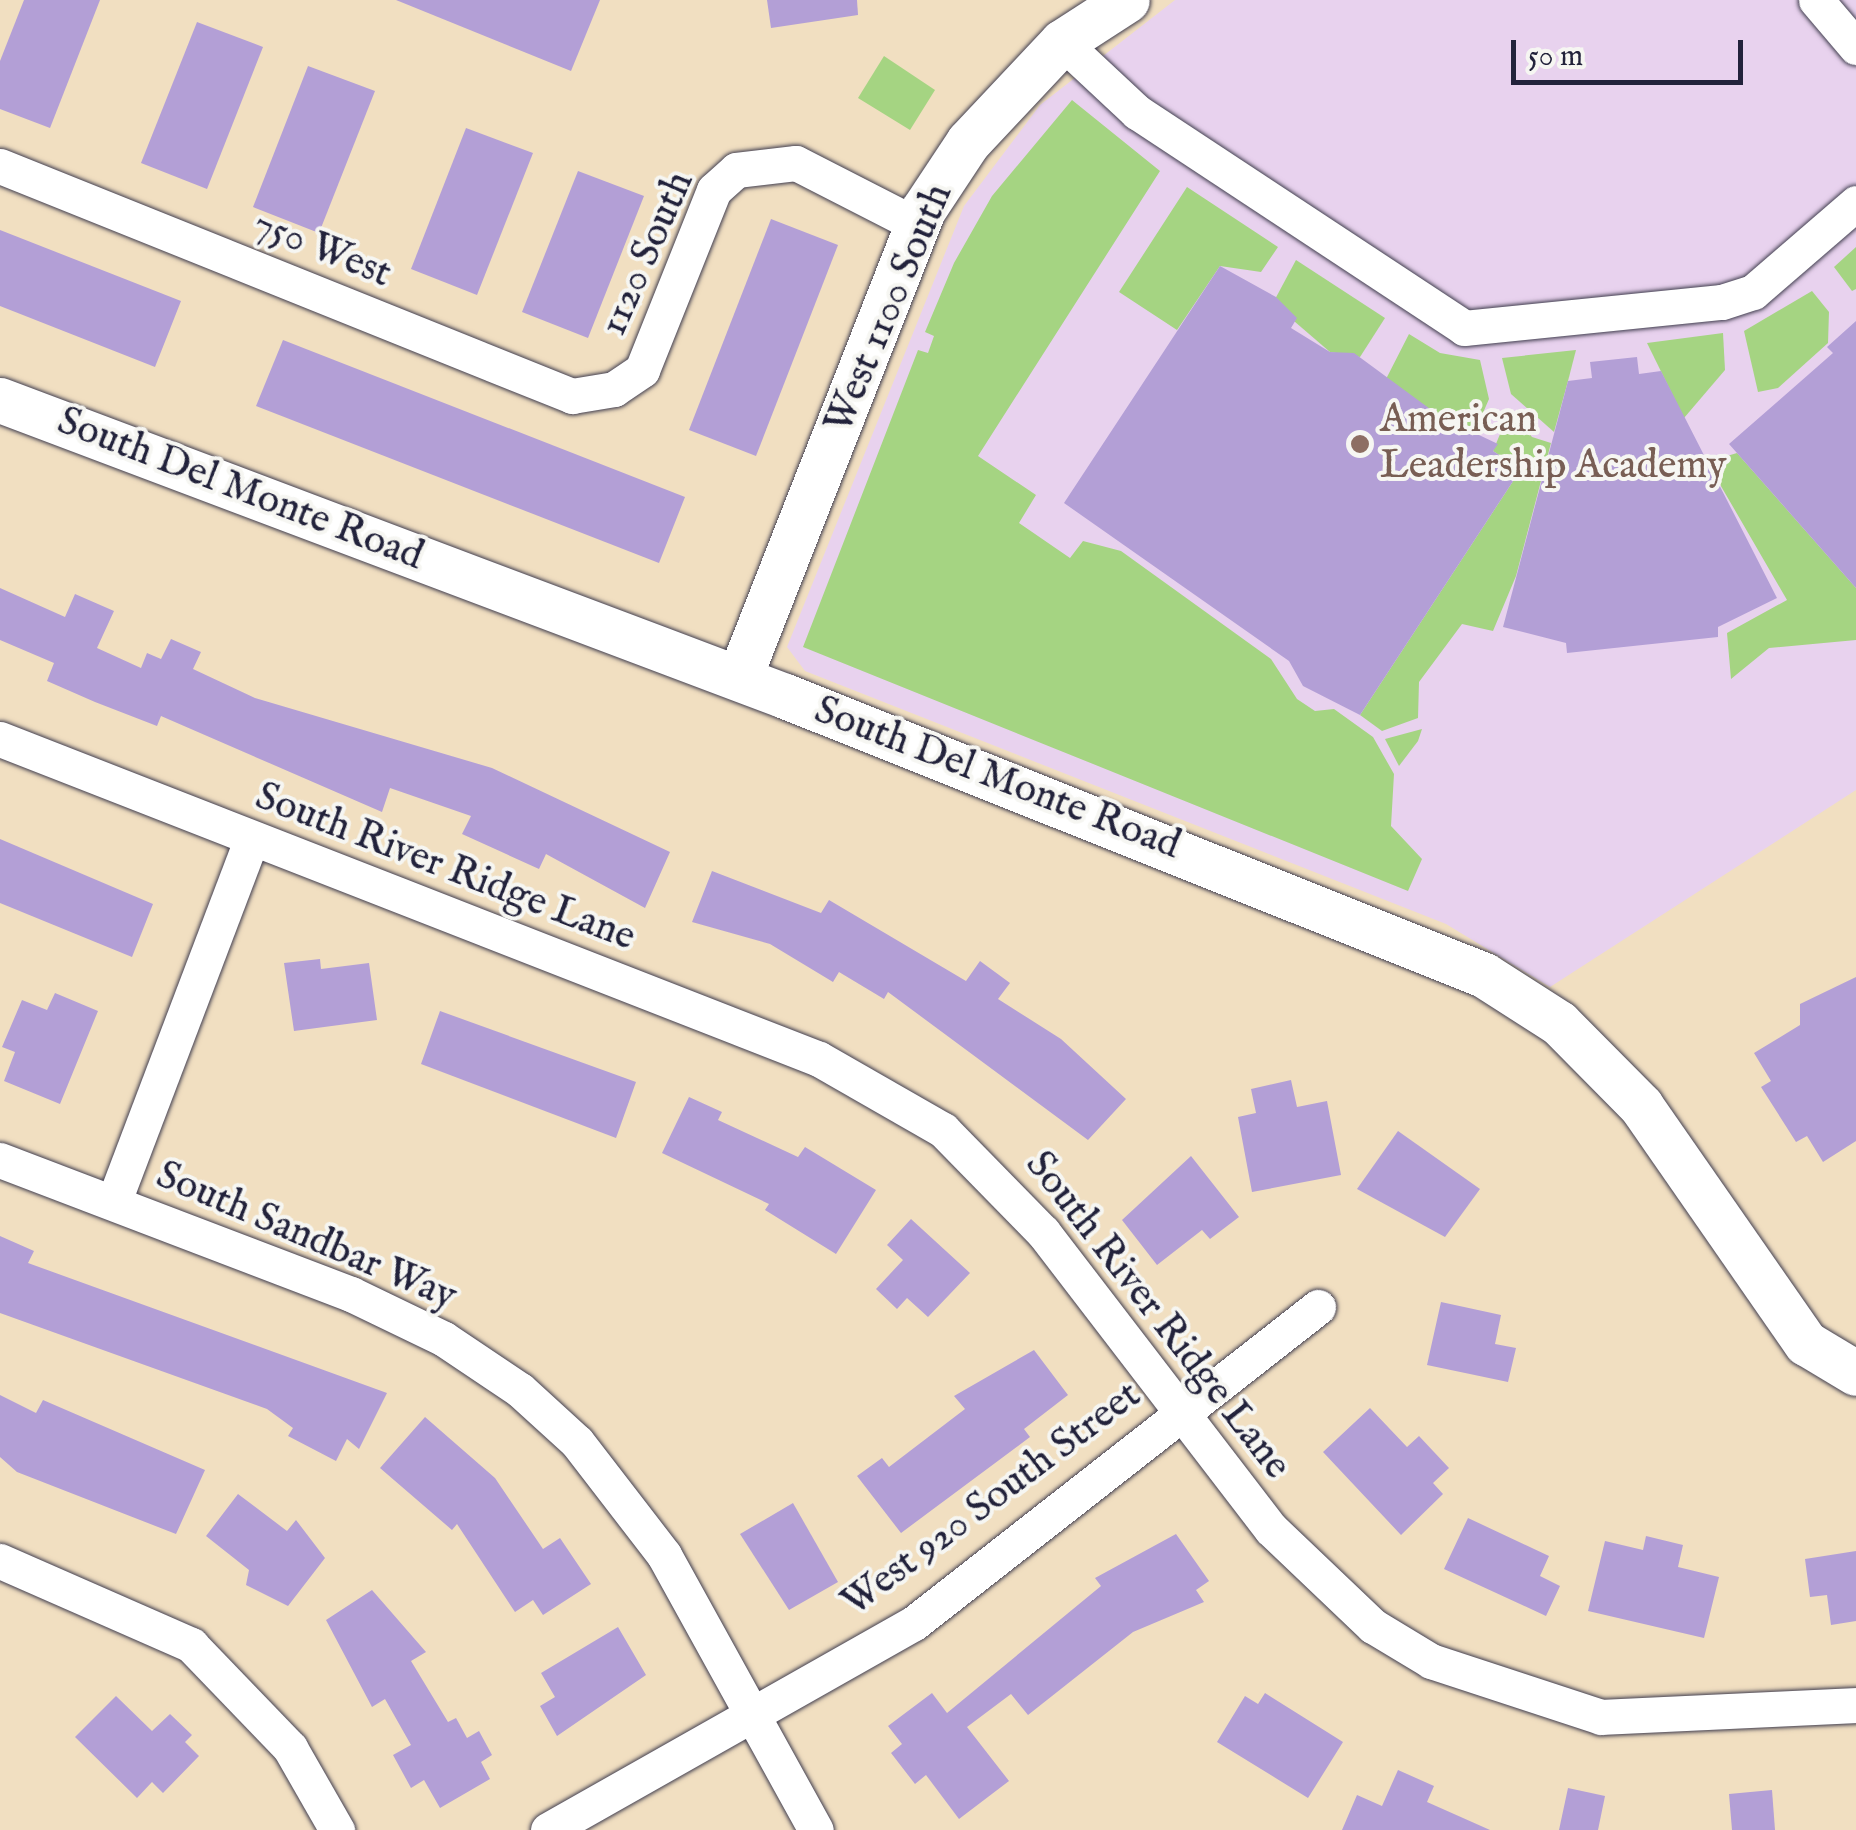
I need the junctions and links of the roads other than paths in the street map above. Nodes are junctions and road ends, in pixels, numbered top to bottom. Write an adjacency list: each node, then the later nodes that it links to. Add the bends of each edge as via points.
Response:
1 (1127, 0): 3 (street, West 1100 South)
2 (1816, 0): 4 (street)
3 (1062, 42): 6 (street, via 1138,112 1464,328 1722,302 1753,292); 7 (street, West 1100 South, via 968,142)
4 (1856, 47)
5 (0, 166): 8 (street, 750 West, via 572,396)
6 (1856, 202)
7 (917, 225): 8 (street, 1120 South, via 796,163 764,160 714,190 642,370); 10 (street, West 1100 South)
8 (614, 389)
9 (0, 400): 10 (street, South Del Monte Road)
10 (739, 678): 16 (street, South Del Monte Road, via 1484,974 1559,1023 1641,1106 1806,1343)
11 (0, 739): 12 (street, South River Ridge Lane)
12 (252, 838): 14 (street); 17 (street, South River Ridge Lane, via 819,1059 943,1130 1043,1232)
13 (0, 1160): 14 (street, South Sandbar Way)
14 (114, 1201): 20 (street, South Sandbar Way, via 351,1294 444,1339 520,1390 626,1498)
15 (1318, 1307): 17 (street, West 920 South Street)
16 (1849, 1371)
17 (1179, 1410): 19 (street, South River Ridge Lane, via 1320,1582 1373,1626 1484,1684 1601,1716); 20 (street, West 920 South Street, via 914,1622)
18 (0, 1561): 21 (street, via 191,1645 290,1748)
19 (1856, 1704)
20 (752, 1720): 22 (street, West 920 South Street); 23 (street, South Sandbar Way)
21 (337, 1830)
22 (548, 1830)
23 (816, 1830)

